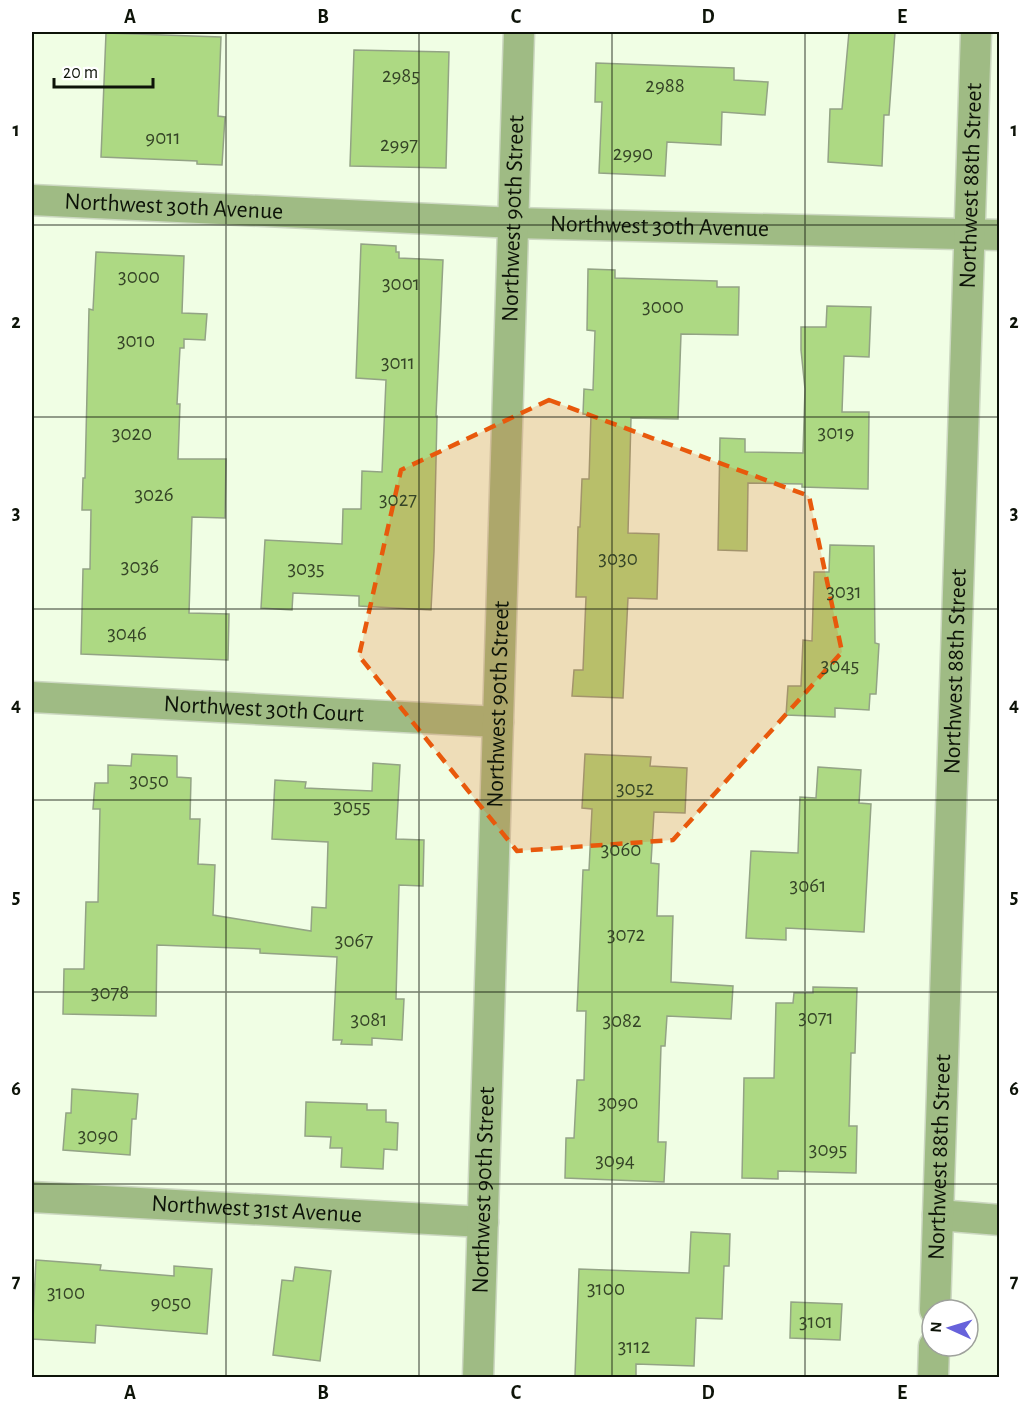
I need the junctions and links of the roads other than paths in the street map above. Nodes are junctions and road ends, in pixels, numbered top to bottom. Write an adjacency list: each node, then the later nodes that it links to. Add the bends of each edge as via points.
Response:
1 (519, 32): 4 (street, Northwest 90th Street)
2 (976, 32): 5 (street, Northwest 88th Street)
3 (32, 200): 4 (street, Northwest 30th Avenue)
4 (513, 223): 5 (street, Northwest 30th Avenue); 8 (street, Northwest 90th Street)
5 (970, 235): 6 (street, Northwest 30th Avenue); 10 (street, Northwest 88th Street)
6 (999, 235)
7 (32, 697): 8 (street, Northwest 30th Court)
8 (498, 722): 12 (street, Northwest 90th Street)
9 (32, 1197): 12 (street, Northwest 31st Avenue)
10 (938, 1215): 11 (street); 13 (street, Northwest 88th Street)
11 (999, 1220)
12 (483, 1222): 15 (street, Northwest 90th Street)
13 (935, 1298)
14 (934, 1358): 16 (street)
15 (478, 1377)
16 (933, 1377)

